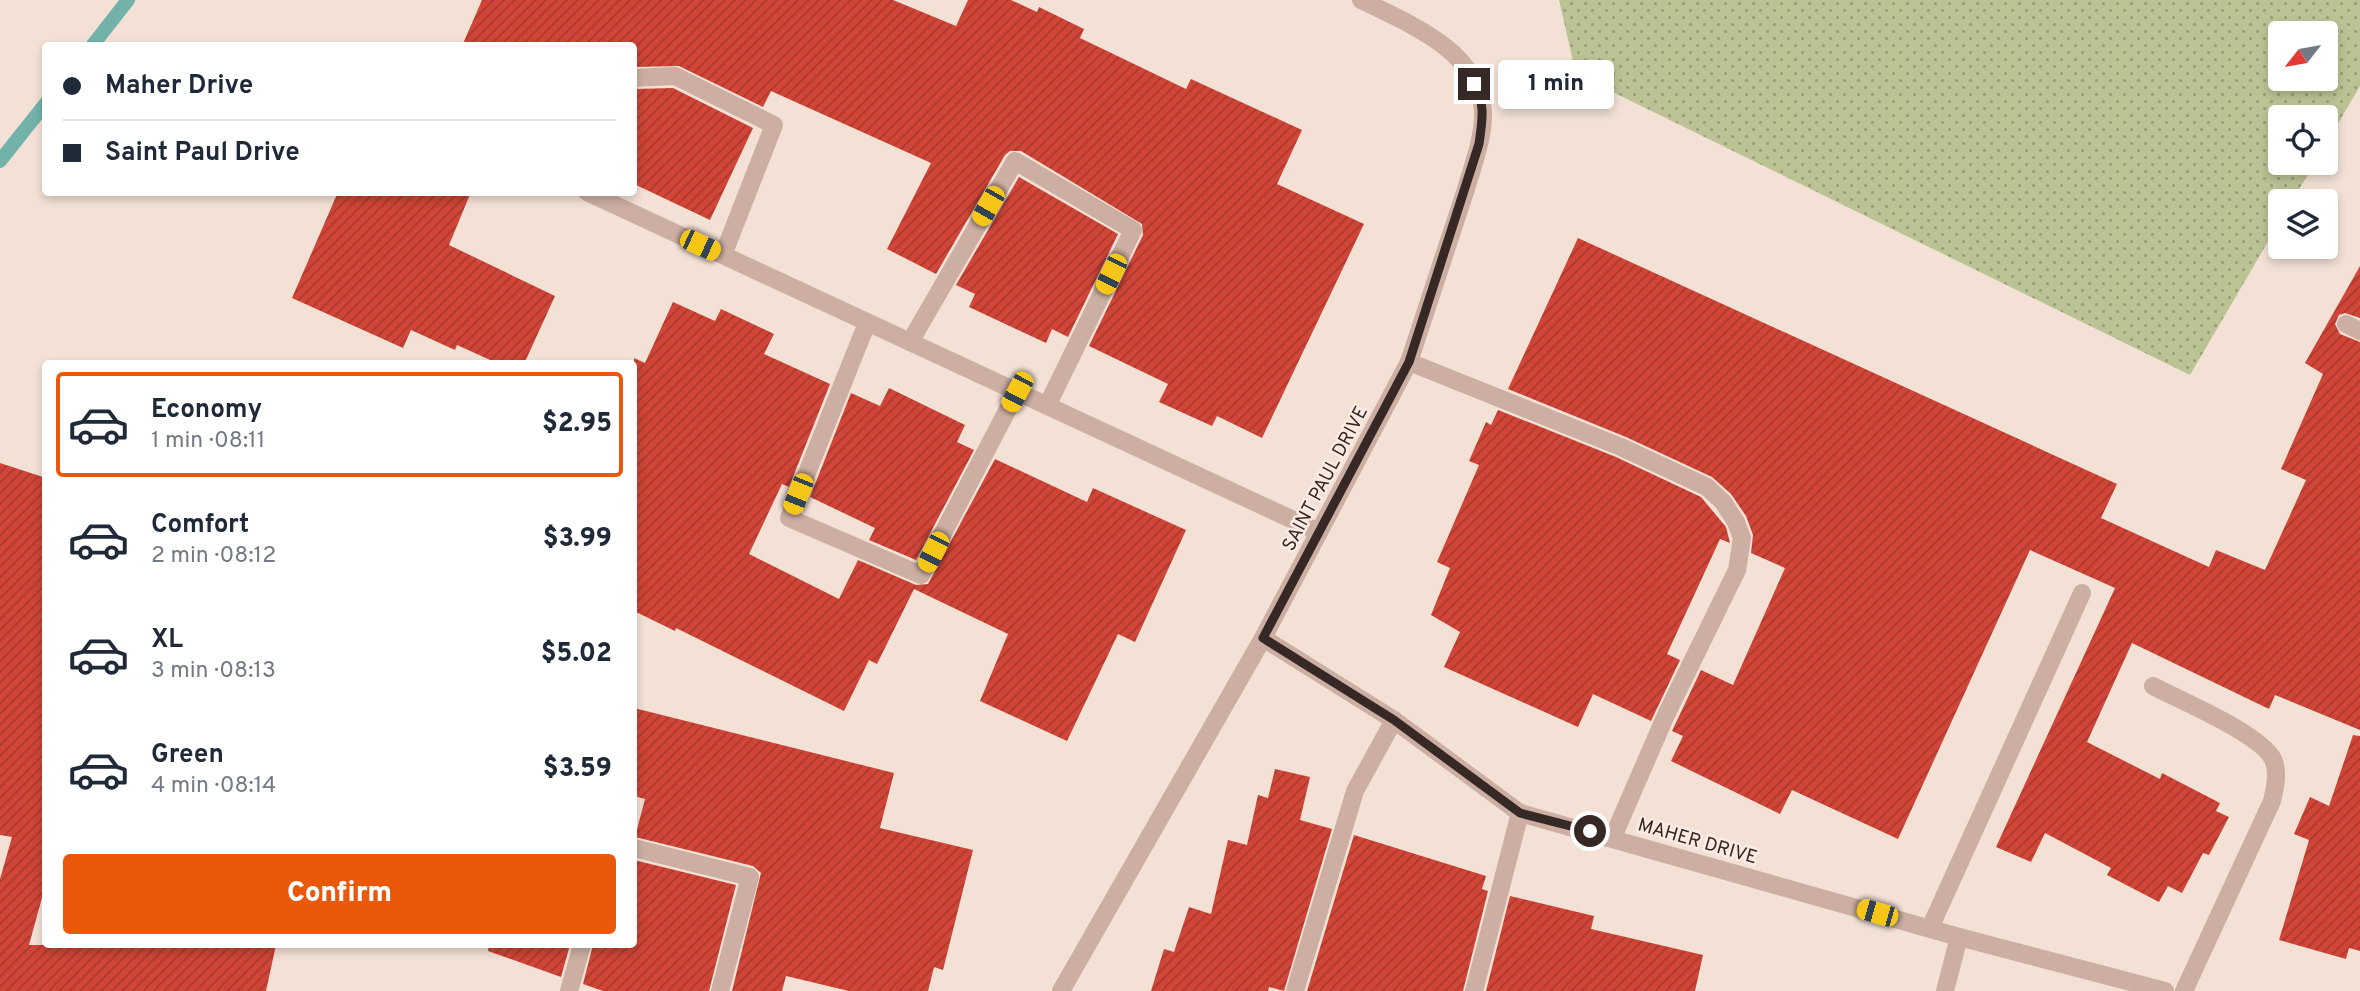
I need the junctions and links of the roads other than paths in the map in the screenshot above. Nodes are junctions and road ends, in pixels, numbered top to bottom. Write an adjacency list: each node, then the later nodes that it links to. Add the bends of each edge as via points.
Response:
1 (1362, 0): 7 (street, SAINT PAUL DRIVE, via 1432,36 1458,58 1480,93 1483,112 1466,189)
2 (637, 78): 4 (street, via 675,76 774,125)
3 (596, 196): 4 (street)
4 (723, 256): 5 (street)
5 (867, 323): 6 (street); 8 (street, via 789,518 921,575)
6 (910, 342): 8 (street); 9 (street, via 1015,161 1133,230)
7 (1409, 362): 10 (street, SAINT PAUL DRIVE); 16 (street, via 1621,447 1707,487 1736,522 1742,538 1737,570)
8 (1017, 392): 9 (street)
9 (1047, 406): 10 (street)
10 (1318, 532): 12 (street, SAINT PAUL DRIVE)
11 (2082, 593): 18 (street)
12 (1263, 638): 14 (street, MAHER DRIVE); 23 (street, SAINT PAUL DRIVE)
13 (2153, 686): 28 (street, via 2259,742 2274,760 2277,784)
14 (1394, 720): 15 (street, MAHER DRIVE); 24 (street, via 1355,791)
15 (1520, 813): 16 (street, MAHER DRIVE); 25 (street)
16 (1613, 837): 18 (street, MAHER DRIVE)
17 (637, 849): 22 (street, via 750,877)
18 (1930, 928): 19 (street, MAHER DRIVE)
19 (1959, 937): 26 (street); 27 (street, MAHER DRIVE)
20 (581, 948): 21 (street)
21 (569, 991)
22 (720, 991)
23 (1061, 991)
24 (1296, 991)
25 (1474, 991)
26 (1945, 991)
27 (2165, 991)
28 (2184, 991)

